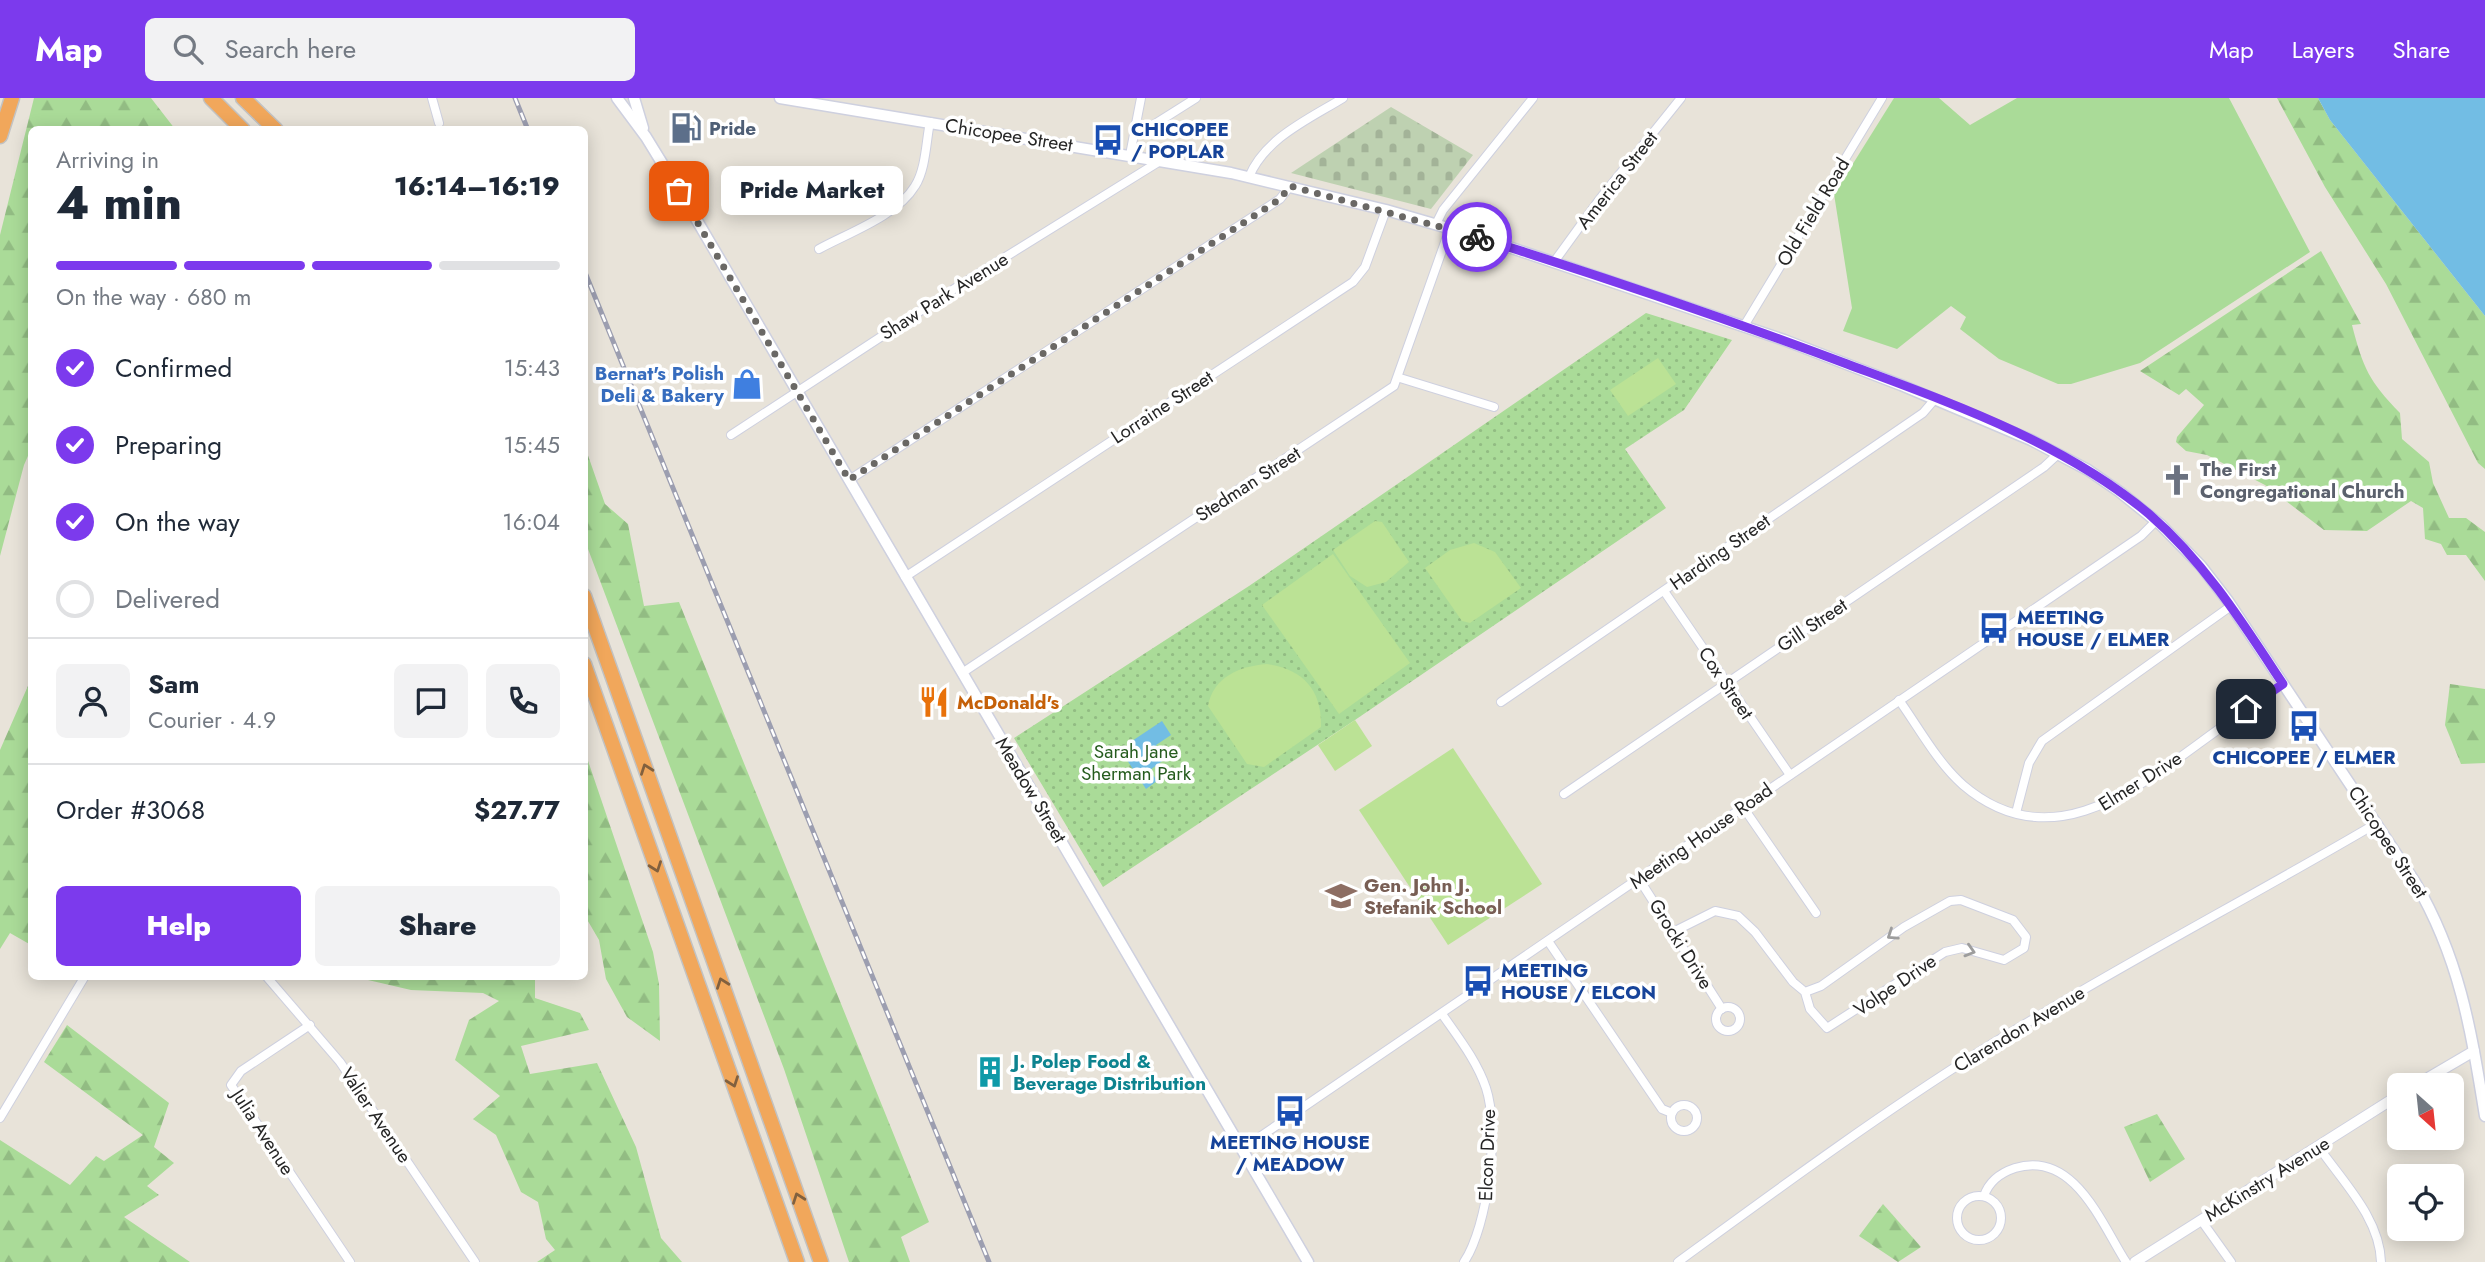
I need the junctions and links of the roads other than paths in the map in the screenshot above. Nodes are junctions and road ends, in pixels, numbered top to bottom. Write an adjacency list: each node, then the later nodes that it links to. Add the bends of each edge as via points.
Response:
1 (12, 98): 20 (highway)
2 (211, 98): 17 (highway)
3 (243, 98): 18 (highway)
4 (432, 98): 16 (street)
5 (617, 98): 21 (main road, Meadow Street)
6 (780, 98): 14 (main road, Chicopee Street)
7 (1141, 98): 19 (street)
8 (1196, 98): 19 (street, via 1147,129)
9 (1343, 98): 24 (street, via 1277,140)
10 (1533, 98): 27 (street)
11 (1681, 98): 30 (street, America Street)
12 (1882, 98): 31 (street, Old Field Road)
13 (636, 101): 21 (main road, Meadow Street)
14 (826, 102): 15 (main road, Chicopee Street)
15 (930, 122): 22 (main road, Chicopee Street); 29 (street, via 918,179 909,195)
16 (439, 123)
17 (239, 126)
18 (272, 126)
19 (1135, 131): 22 (street)
20 (0, 136)
21 (646, 137): 33 (main road, Meadow Street)
22 (1130, 155): 23 (main road, Chicopee Street)
23 (1160, 161): 24 (main road, Chicopee Street); 33 (street, Shaw Park Avenue)
24 (1249, 177): 25 (main road, Chicopee Street)
25 (1290, 186): 26 (main road, Chicopee Street); 38 (street, via 1280,199)
26 (1386, 210): 27 (main road, Chicopee Street); 40 (street, Lorraine Street, via 1365,267 1353,282)
27 (1436, 224): 28 (main road, Chicopee Street)
28 (1450, 229): 30 (main road, Chicopee Street); 32 (street, Stedman Street)
29 (819, 249)
30 (1554, 262): 31 (main road, Chicopee Street)
31 (1744, 326): 34 (main road, Chicopee Street)
32 (1400, 378): 35 (street); 44 (street, Stedman Street, via 1382,396)
33 (796, 391): 36 (street, Shaw Park Avenue); 38 (main road, Meadow Street)
34 (1935, 399): 37 (main road, Chicopee Street); 41 (street, Harding Street, via 1923,413)
35 (1494, 407)
36 (731, 435)
37 (2057, 453): 39 (main road, Chicopee Street, via 2104,481); 46 (street, Gill Street, via 2044,467)
38 (849, 480): 40 (main road, Meadow Street)
39 (2156, 521): 42 (main road, Chicopee Street, via 2192,556); 48 (street, Meeting House Road, via 2141,536)
40 (905, 577): 44 (main road, Meadow Street)
41 (1664, 591): 46 (street, Cox Street); 49 (street, Harding Street)
42 (2231, 606): 47 (main road, Chicopee Street); 53 (street, via 2042,741 2029,763)
43 (588, 607): 78 (highway, one-way to 43)
44 (962, 673): 72 (main road, Meadow Street)
45 (588, 675): 77 (highway, one-way to 77)
46 (1726, 683): 50 (street, Cox Street); 51 (street, Gill Street)
47 (2283, 684): 53 (street, Elmer Drive, via 2158,774 2106,805 2061,817); 54 (main road, Chicopee Street)
48 (1899, 700): 50 (street, Meeting House Road); 53 (street, Elmer Drive, via 1956,778 1982,799)
49 (1501, 702)
50 (1790, 775): 52 (street, Meeting House Road)
51 (1564, 794)
52 (1743, 807): 55 (street, Meeting House Road); 56 (street)
53 (2016, 813)
54 (2377, 823): 65 (main road, Chicopee Street, via 2417,885 2449,950); 81 (street, Clarendon Avenue, via 1950,1070)
55 (1639, 879): 57 (street, Grocki Drive); 58 (street, Meeting House Road)
56 (1816, 913)
57 (1673, 932): 61 (street, Volpe Drive, via 1710,912 1732,913 1749,926); 62 (street, Grocki Drive)
58 (1548, 941): 63 (street, Meeting House Road); 68 (street, via 1662,1108)
59 (83, 980): 70 (street)
60 (270, 980): 64 (street, Valier Avenue)
61 (1805, 992): 61 (street, Volpe Drive, one-way to 61, via 1813,1014 1828,1028 1949,950 1962,948 1992,958 2009,958 2026,945 2024,931 2013,920 1988,909 1947,901 1821,986)
62 (1722, 1009)
63 (1442, 1014): 72 (street, Meeting House Road); 80 (street, Elcon Drive, via 1481,1076 1491,1112 1485,1209)
64 (310, 1025): 75 (street, Julia Avenue, via 241,1071 231,1085); 76 (street, Valier Avenue)
65 (2480, 1049): 66 (street); 69 (main road, Chicopee Street)
66 (2437, 1073)
67 (2387, 1103): 71 (street, McKinstry Avenue)
68 (1672, 1113)
69 (2485, 1116)
70 (0, 1118)
71 (2318, 1146): 74 (street, McKinstry Avenue); 85 (street, via 2369,1219 2381,1247)
72 (1242, 1149): 79 (main road, Meadow Street)
73 (1984, 1196): 73 (street, via 1969,1198 1957,1212 1960,1230 1973,1239 1989,1237 2000,1223 1998,1207); 82 (street, via 1993,1181 2012,1169 2037,1165 2057,1169 2076,1185)
74 (2201, 1220): 83 (street, McKinstry Avenue); 84 (street)
75 (350, 1262)
76 (475, 1262)
77 (797, 1262)
78 (821, 1262)
79 (1308, 1262)
80 (1464, 1262)
81 (1678, 1262)
82 (2126, 1262)
83 (2135, 1262)
84 (2231, 1262)
85 (2381, 1262)

